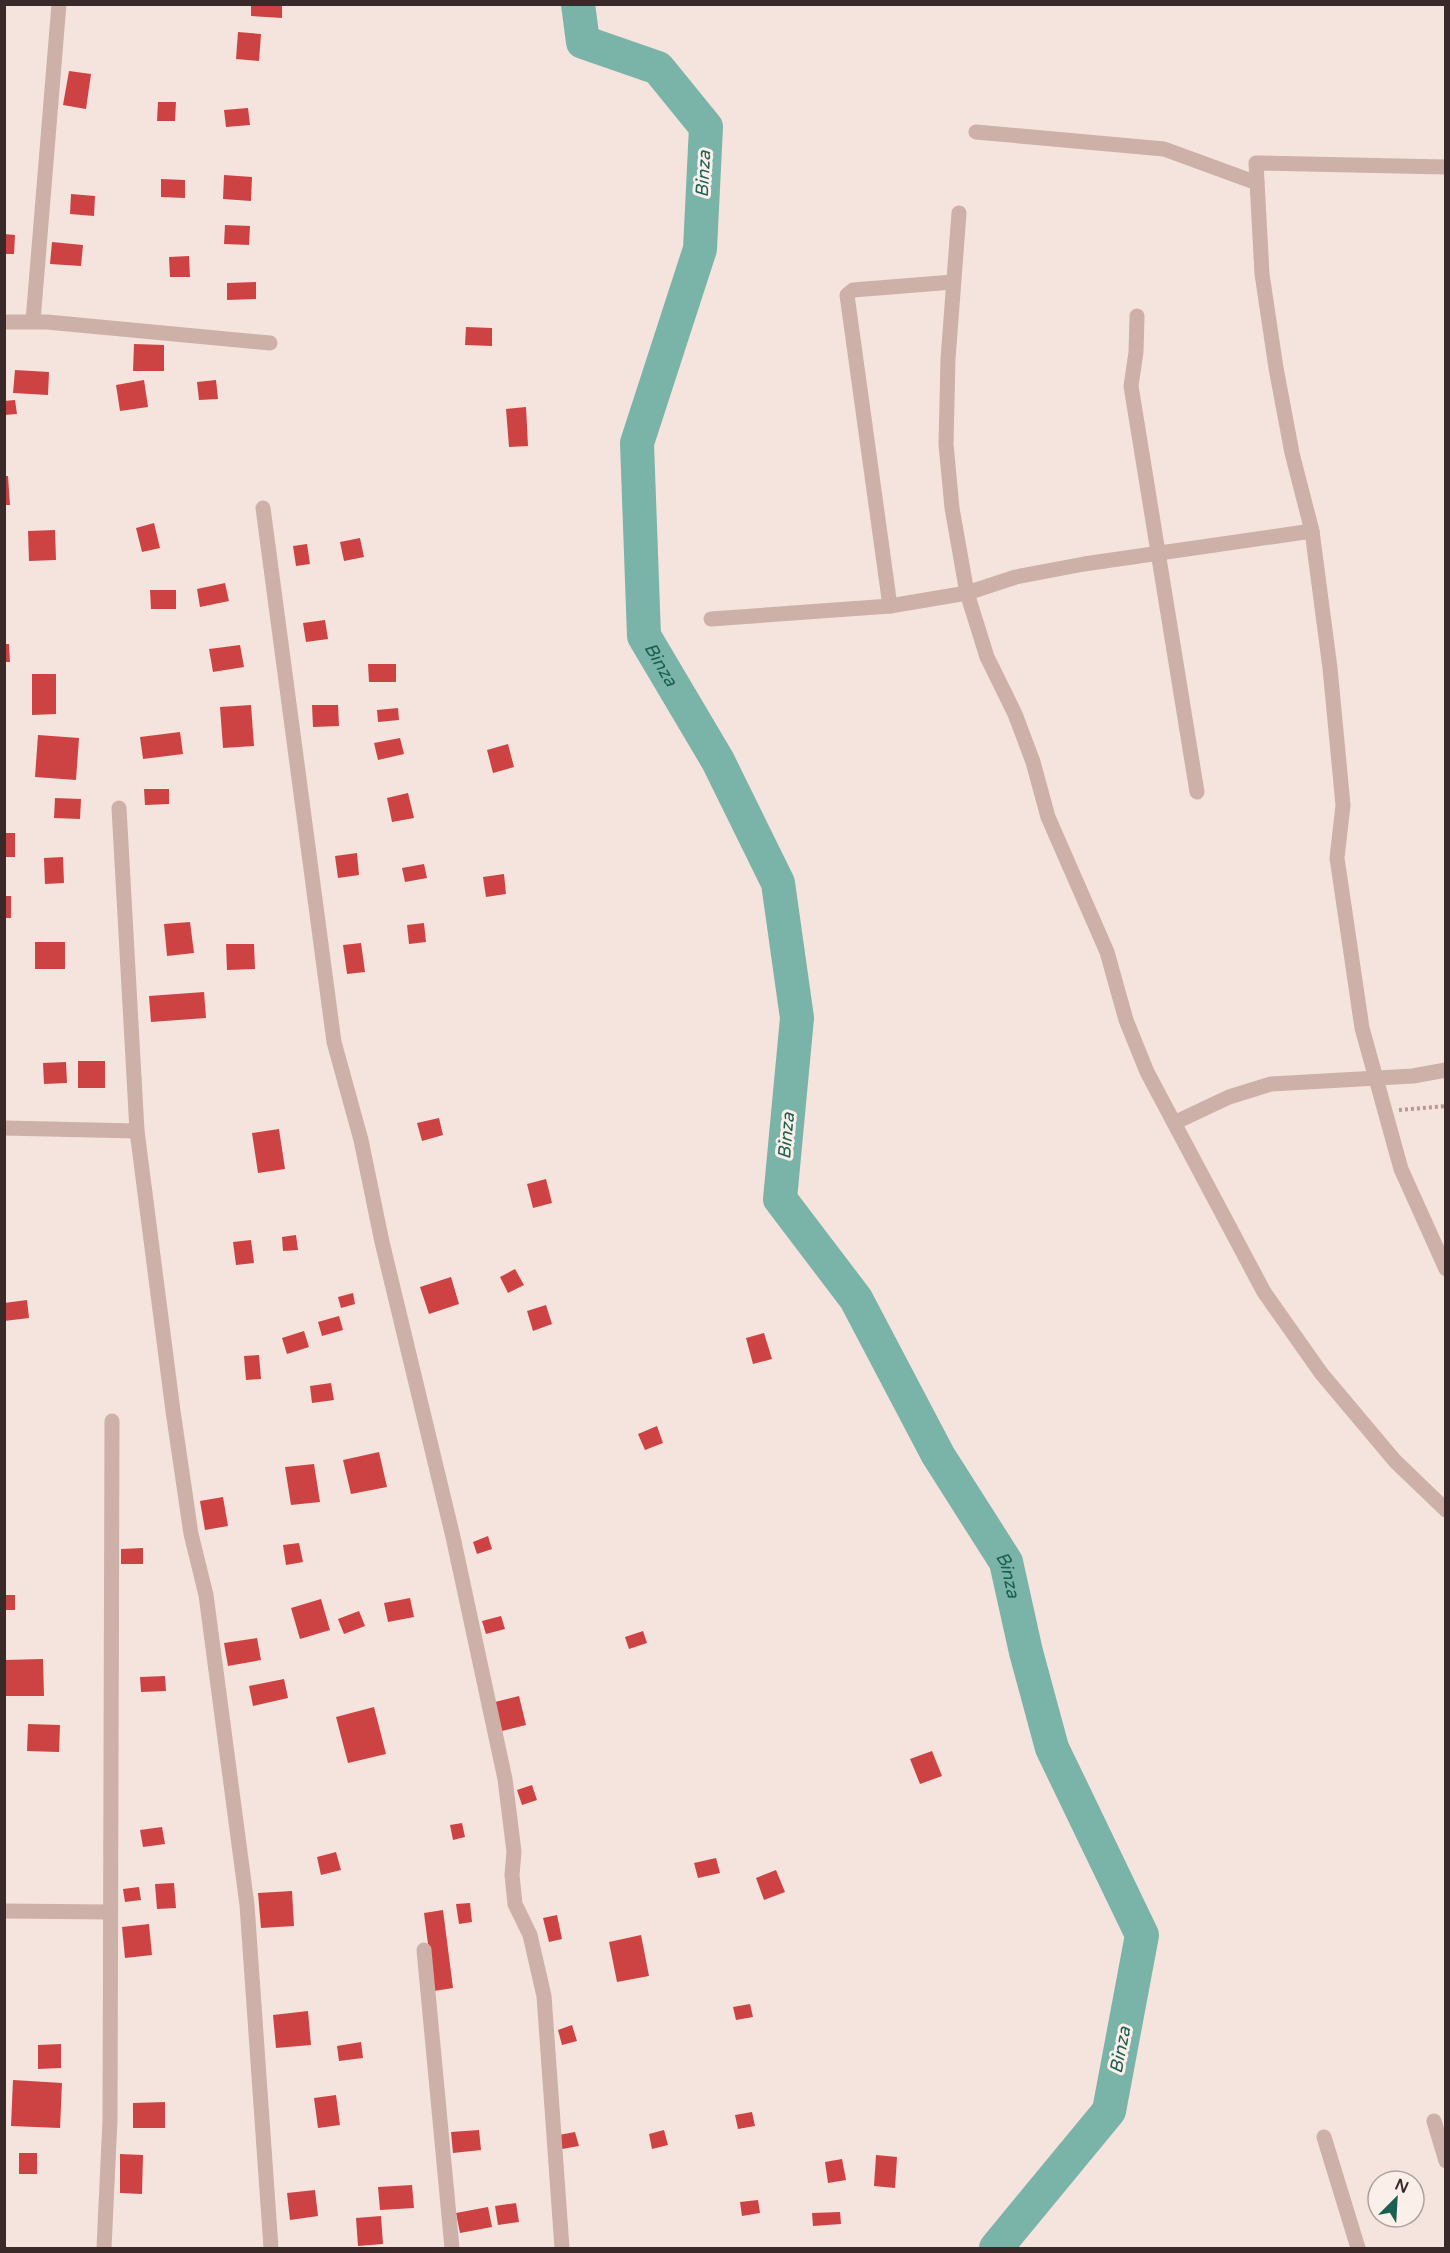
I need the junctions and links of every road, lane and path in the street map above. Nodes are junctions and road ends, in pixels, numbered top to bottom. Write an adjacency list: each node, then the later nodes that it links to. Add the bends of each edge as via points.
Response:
1 (59, 4): 8 (street)
2 (976, 132): 4 (street, via 1164,149)
3 (1446, 167): 4 (street, via 1256,163)
4 (1257, 183): 12 (street, via 1262,274 1276,368)
5 (959, 213): 6 (street)
6 (954, 282): 14 (street, via 946,444); 15 (street, via 852,290 847,295)
7 (1137, 316): 13 (street, via 1131,386)
8 (33, 321): 9 (street); 10 (street)
9 (4, 322)
10 (270, 344)
11 (263, 508): 38 (street, via 334,1042 361,1140 453,1537 505,1779 514,1852 515,1904 530,1935 544,1996)
12 (1312, 531): 13 (street); 20 (street, via 1343,805 1337,858 1362,1028)
13 (1158, 552): 14 (street, via 1016,577); 17 (street)
14 (967, 593): 15 (street); 23 (street, via 987,657 1034,762 1048,817 1107,952 1147,1072)
15 (890, 606): 16 (street)
16 (711, 619)
17 (1197, 792)
18 (119, 808): 25 (street)
19 (1446, 1070): 20 (street)
20 (1375, 1077): 22 (street); 23 (street, via 1271,1084 1228,1097)
21 (1446, 1106): 22 (path)
22 (1383, 1111): 26 (street, via 1401,1169)
23 (1176, 1122): 28 (street, via 1264,1292 1321,1373 1395,1461)
24 (4, 1128): 25 (street)
25 (137, 1131): 36 (street, via 173,1411 191,1534 206,1595 247,1905)
26 (1446, 1269)
27 (112, 1421): 30 (street)
28 (1446, 1510)
29 (4, 1911): 30 (street)
30 (110, 1912): 35 (street, via 110,2120)
31 (424, 1950): 37 (street)
32 (1434, 2121): 34 (street)
33 (1324, 2137): 39 (street)
34 (1446, 2161)
35 (104, 2248)
36 (271, 2248)
37 (452, 2248)
38 (562, 2248)
39 (1358, 2248)

